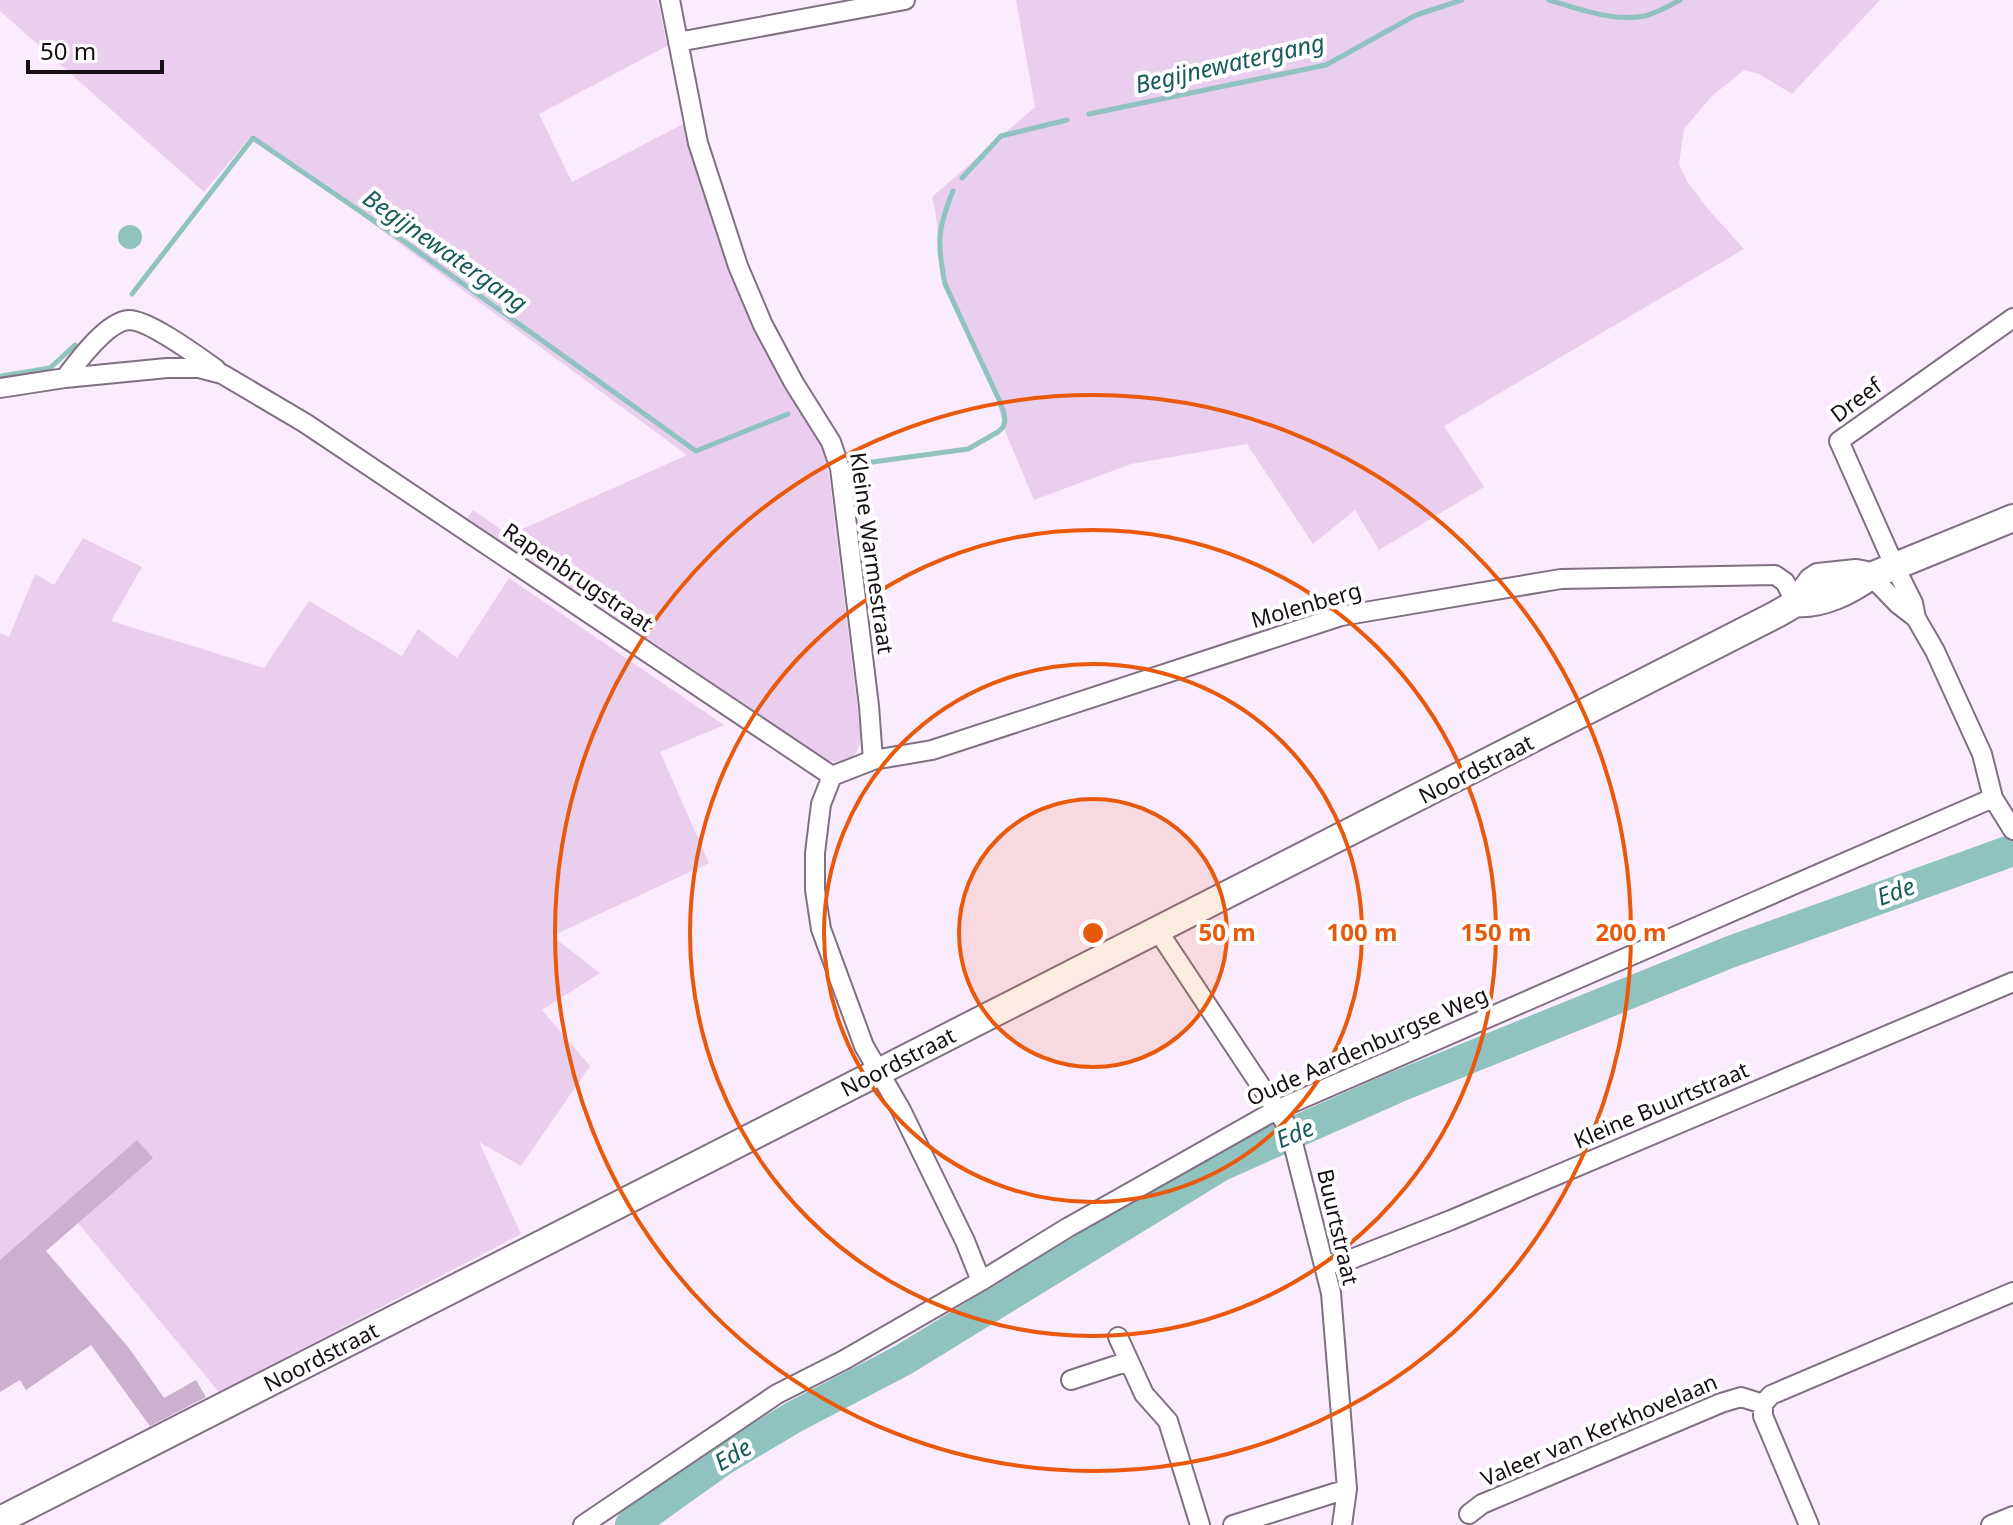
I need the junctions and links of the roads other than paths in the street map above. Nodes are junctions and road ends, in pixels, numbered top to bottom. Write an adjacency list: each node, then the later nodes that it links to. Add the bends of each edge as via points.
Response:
1 (670, 0): 3 (street, Kleine Warmestraat)
2 (905, 0): 3 (street)
3 (678, 42): 12 (street, Kleine Warmestraat, via 698,143 738,266 763,325 831,442 840,468)
4 (2013, 318): 9 (street, Dreef, via 1839,441)
5 (225, 375): 6 (street, Rapenbrugstraat, via 183,367); 6 (street, via 183,346 130,320 103,335); 13 (street, Rapenbrugstraat, via 305,423)
6 (65, 378): 7 (street, Rapenbrugstraat)
7 (0, 388)
8 (2013, 518): 9 (street, Noordstraat)
9 (1883, 572): 10 (street, Noordstraat, via 1818,577); 11 (street, via 1898,604); 11 (street, via 1913,603)
10 (1796, 603): 12 (street, Molenberg, via 1775,575 1545,581 1341,616 932,750); 16 (street, Noordstraat)
11 (1916, 618): 14 (street, via 1982,754)
12 (873, 760): 13 (street, Molenberg)
13 (832, 776): 18 (street, via 821,804 815,853 821,929 864,1046)
14 (1993, 798): 15 (street); 19 (street, Oude Aardenburgse Weg)
15 (2013, 830)
16 (1158, 931): 18 (street, Noordstraat); 19 (street, Buurtstraat)
17 (2013, 982): 20 (street, Kleine Buurtstraat, via 1572,1169 1349,1260)
18 (880, 1071): 21 (street); 30 (street, Noordstraat)
19 (1280, 1115): 20 (street, Buurtstraat, via 1293,1143); 21 (street, Oude Aardenburgse Weg, via 1067,1228)
20 (1324, 1265): 27 (street, Buurtstraat, via 1331,1293)
21 (981, 1281): 31 (street, Oude Aardenburgse Weg, via 777,1394)
22 (2013, 1292): 26 (street, via 1771,1395)
23 (1118, 1337): 24 (street)
24 (1129, 1361): 25 (street); 32 (street, via 1144,1394 1168,1421)
25 (1071, 1380)
26 (1763, 1404): 28 (street, Valeer van Kerkhovelaan, via 1741,1397 1721,1403); 35 (street, via 1763,1416)
27 (1347, 1489): 33 (street); 34 (street, Buurtstraat)
28 (1469, 1514)
29 (2013, 1516): 36 (street)
30 (0, 1520)
31 (583, 1525)
32 (1200, 1525)
33 (1233, 1525)
34 (1342, 1525)
35 (1809, 1525)
36 (1991, 1525)

